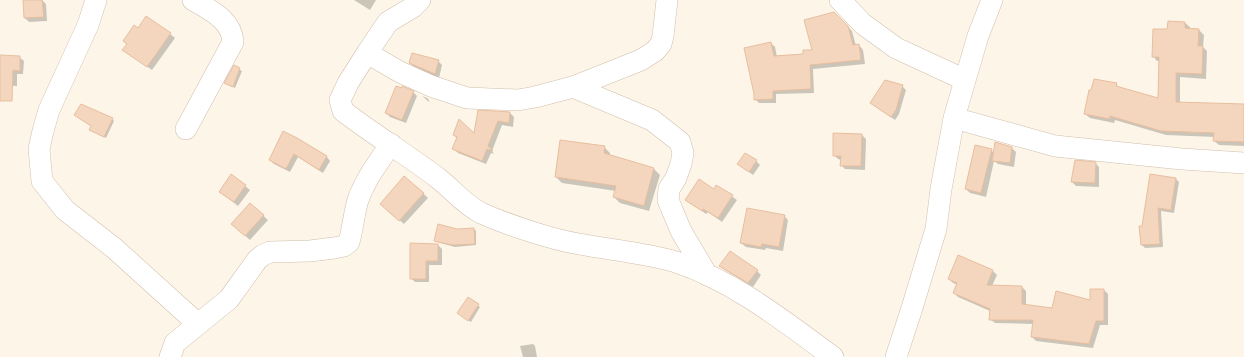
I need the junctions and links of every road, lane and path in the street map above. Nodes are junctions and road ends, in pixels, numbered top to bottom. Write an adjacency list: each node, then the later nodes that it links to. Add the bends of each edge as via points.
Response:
1 (96, 0): 15 (street, via 88,25 49,110 39,150 42,181 64,210 114,248)
2 (193, 0): 11 (street, via 226,22 233,35 233,42)
3 (420, 0): 7 (street, via 388,22)
4 (667, 0): 9 (street, via 663,36 655,51 641,60)
5 (840, 0): 8 (street, via 863,24 896,48)
6 (992, 0): 8 (street)
7 (367, 52): 9 (street, via 406,75 467,98 518,100); 12 (street, via 348,83 340,103 343,111)
8 (965, 80): 10 (street)
9 (573, 87): 14 (street, via 652,120 680,142 683,153 681,164 668,200 681,231)
10 (954, 118): 13 (street, via 1055,146); 18 (street, via 936,229)
11 (186, 129)
12 (391, 144): 14 (street, via 480,212 536,233 576,244 676,262); 15 (street, via 358,201 347,245 310,251 270,252 263,255 256,260 229,299)
13 (1244, 163)
14 (707, 275): 17 (street, via 752,299)
15 (198, 324): 16 (street, via 175,343)
16 (170, 357)
17 (833, 357)
18 (896, 357)

